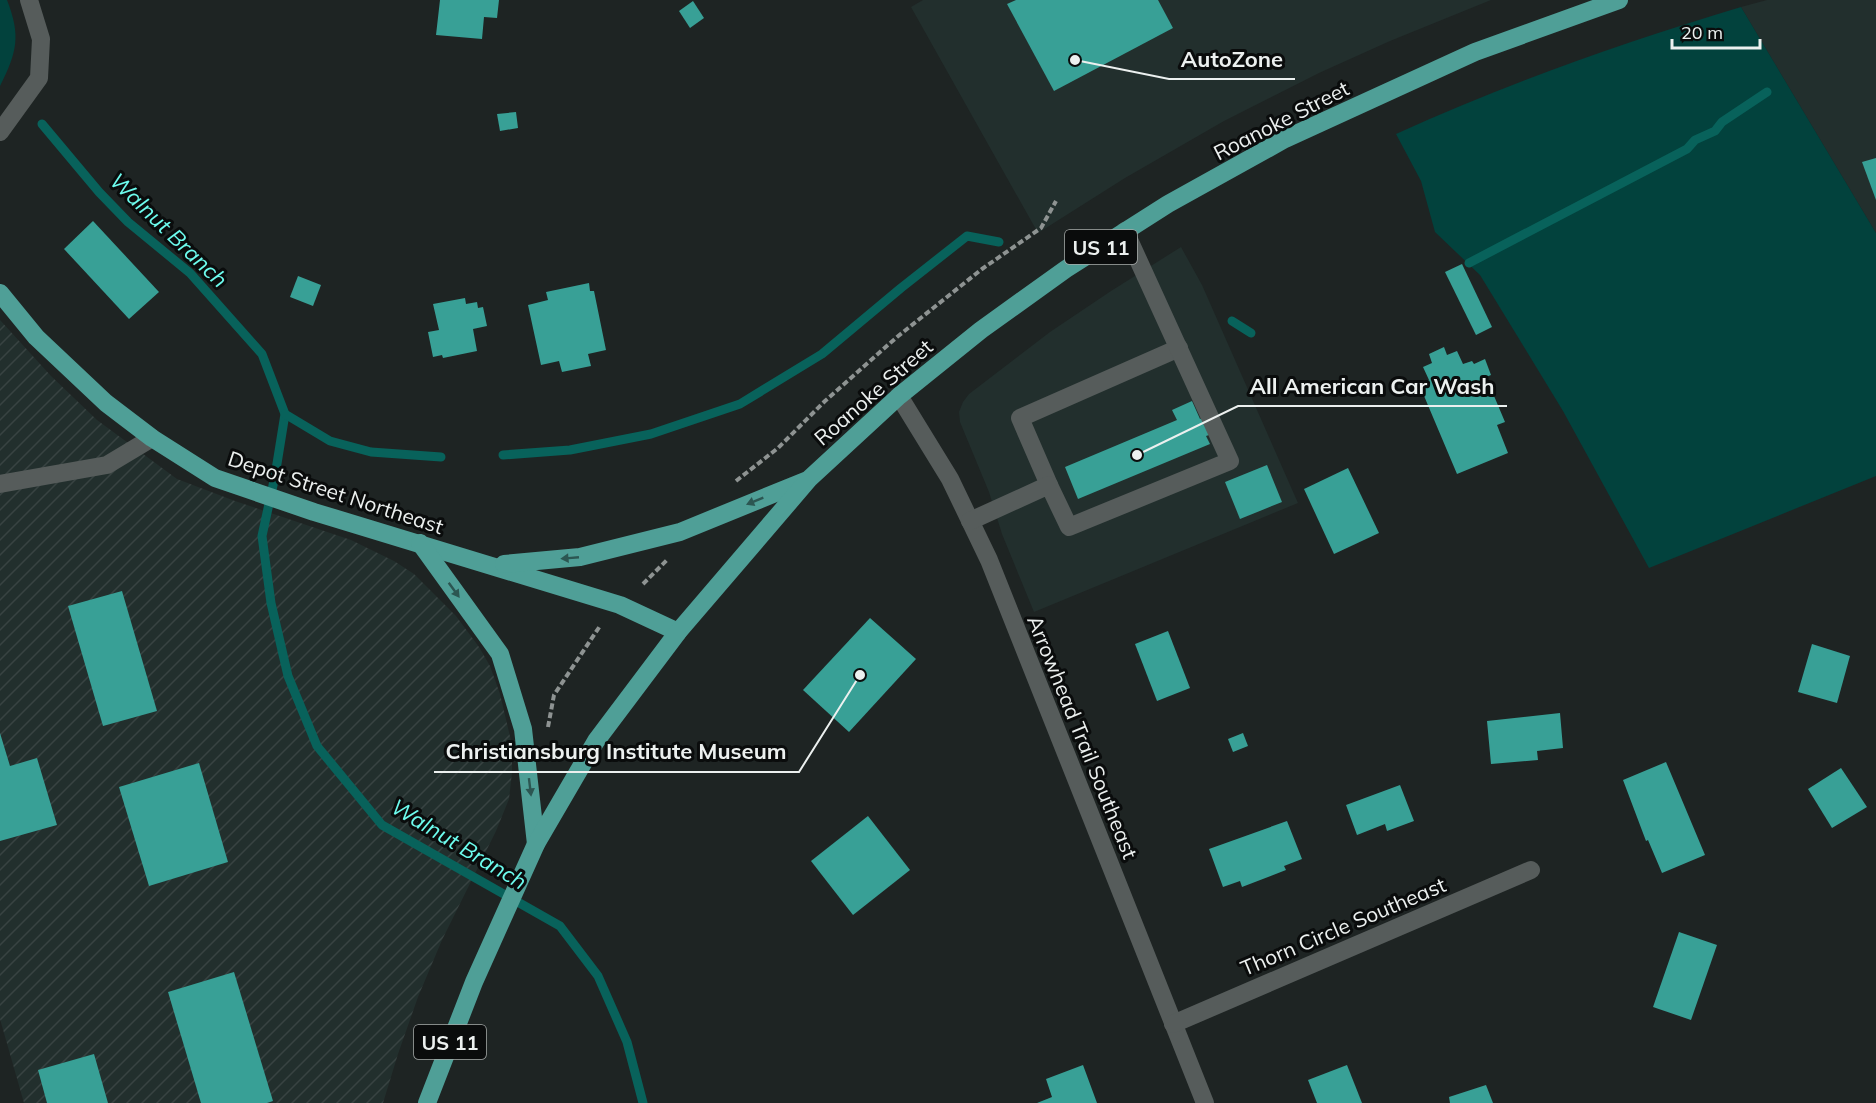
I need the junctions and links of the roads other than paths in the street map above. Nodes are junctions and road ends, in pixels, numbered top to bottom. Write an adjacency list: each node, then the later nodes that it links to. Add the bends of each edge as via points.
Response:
1 (29, 0): 3 (street, via 41,39 39,78)
2 (1619, 0): 4 (main road, Roanoke Street / US 11, via 1475,52 1285,139)
3 (0, 132)
4 (1125, 231): 6 (street); 7 (main road, Roanoke Street / US 11, via 981,330)
5 (0, 293): 8 (main road, Depot Street Northeast, via 36,337 106,403)
6 (1179, 348): 11 (street, via 1020,418); 11 (street, via 1230,461 1069,527)
7 (899, 396): 9 (main road, Roanoke Street / US 11); 12 (street, Arrowhead Trail Southeast, via 950,479)
8 (152, 438): 10 (street, via 107,465); 13 (main road, Depot Street Northeast, via 215,478)
9 (809, 479): 14 (main road, one-way to 14, via 680,532 580,557); 15 (main road, Roanoke Street / US 11)
10 (0, 484)
11 (1049, 484): 12 (street)
12 (970, 521): 18 (street, Arrowhead Trail Southeast, via 989,560)
13 (420, 543): 14 (main road, Depot Street Northeast); 16 (main road, one-way to 16, via 500,654 523,729)
14 (494, 565): 15 (main road, Depot Street Northeast, via 620,604)
15 (678, 632): 16 (main road, Roanoke Street / US 11, via 596,741)
16 (536, 844): 19 (main road, Roanoke Street / US 11, via 474,982)
17 (1531, 870): 18 (street, Thorn Circle Southeast)
18 (1173, 1024): 20 (street, Arrowhead Trail Southeast)
19 (427, 1103)
20 (1205, 1103)

